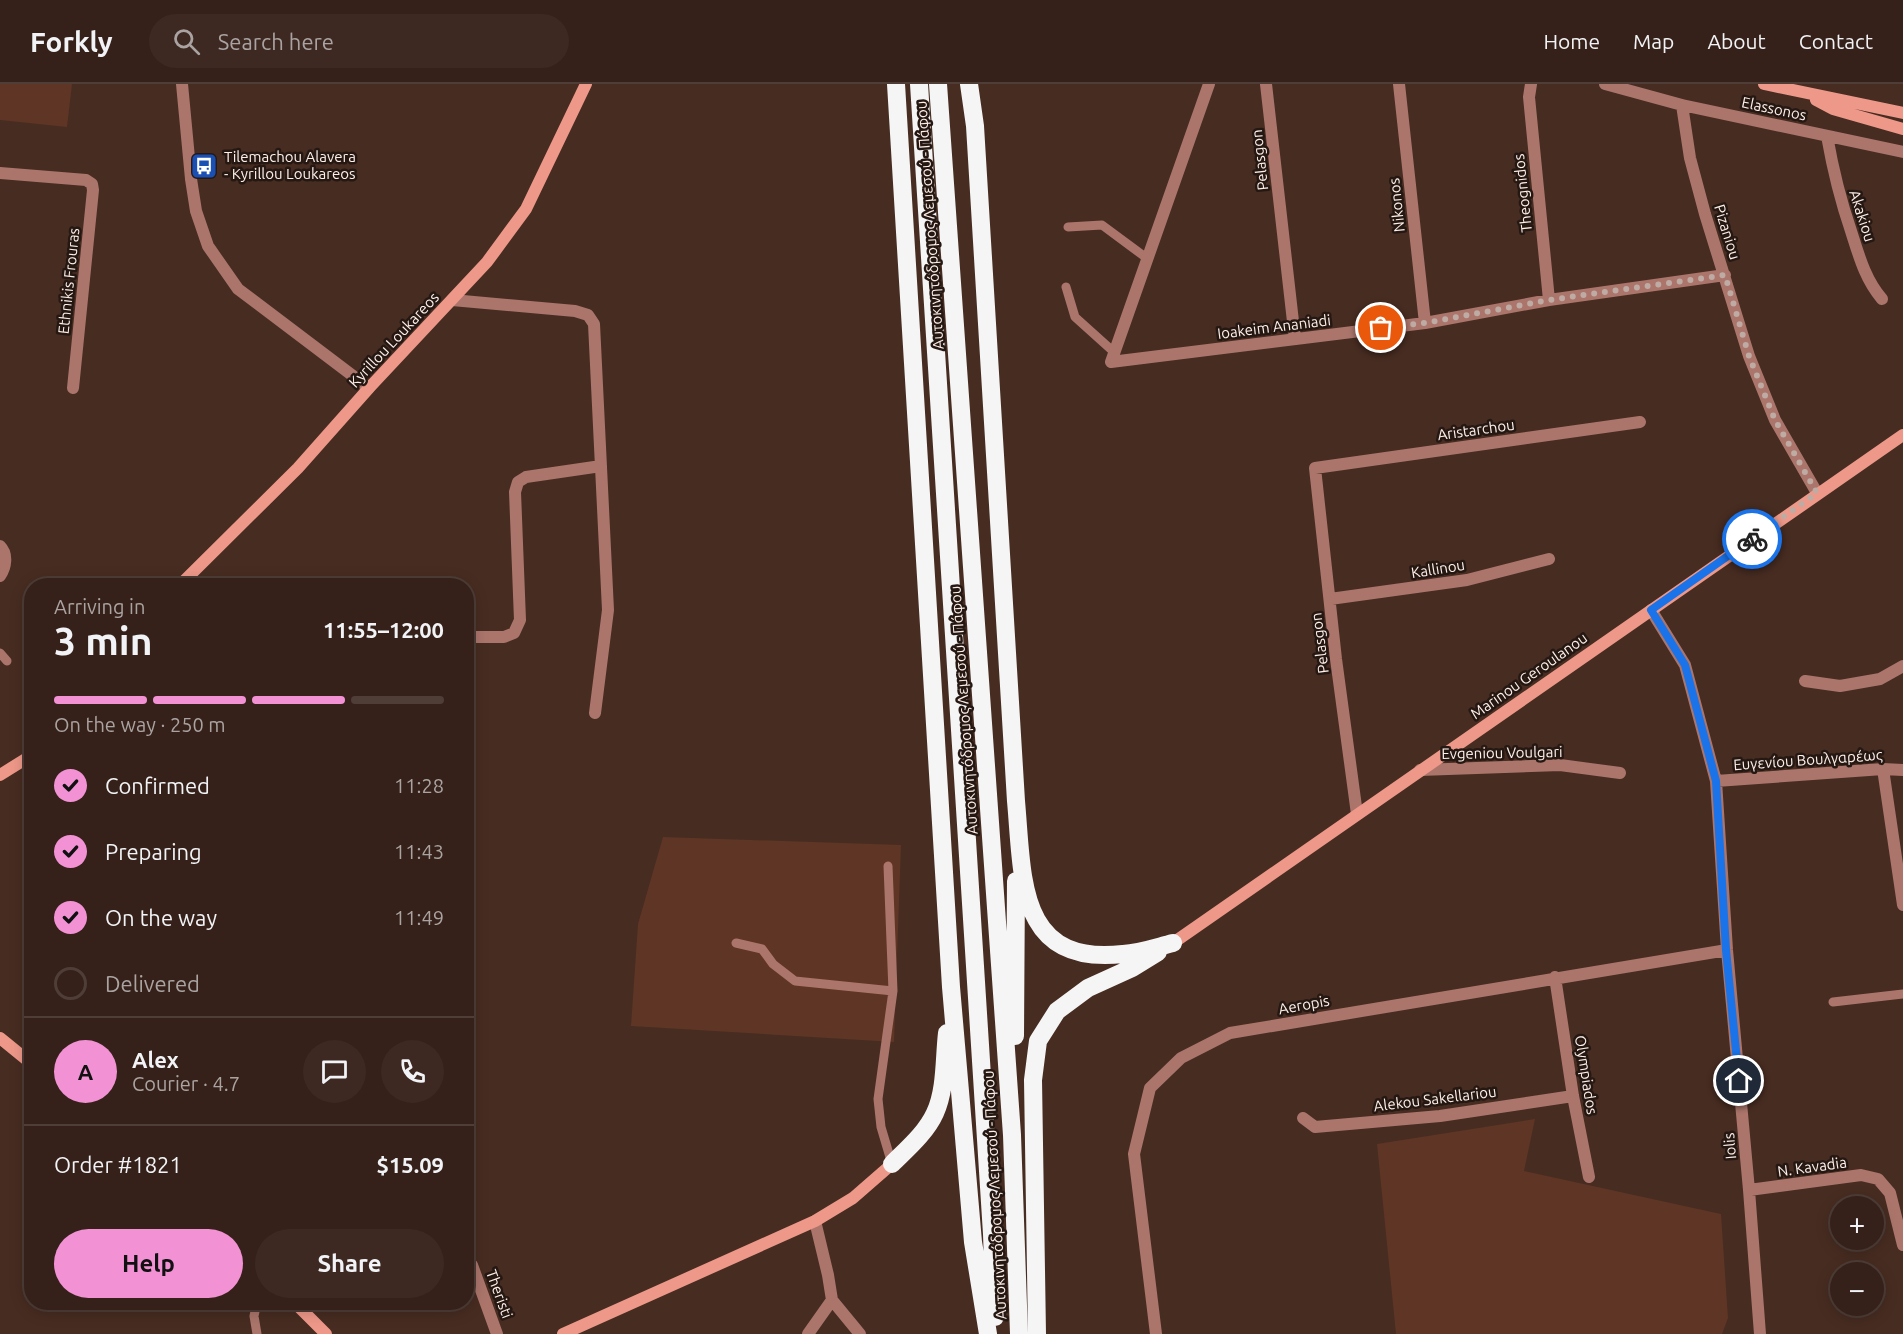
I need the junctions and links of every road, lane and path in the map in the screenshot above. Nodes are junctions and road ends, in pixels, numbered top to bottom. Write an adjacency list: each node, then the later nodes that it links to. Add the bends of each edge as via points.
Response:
1 (182, 84): 31 (street, via 190,179 208,246 238,289)
2 (586, 84): 25 (street, Kyrillou Loukareos, via 526,209 487,262)
3 (896, 84): 64 (highway)
4 (919, 84): 89 (highway, Αυτοκινητόδρομος Λεμεσού - Πάφου, via 992,1234)
5 (938, 84): 72 (highway, Αυτοκινητόδρομος Λεμεσού - Πάφου)
6 (969, 84): 56 (highway, via 975,126)
7 (1209, 84): 21 (street)
8 (1266, 84): 28 (street, Pelasgon)
9 (1399, 84): 27 (street, Nikonos)
10 (1531, 84): 26 (street, Theognidos, via 1529,97)
11 (1605, 84): 14 (street, Elassonos)
12 (1764, 84): 13 (street)
13 (1807, 94): 15 (street); 16 (street, via 1833,109)
14 (1682, 105): 17 (street, Elassonos); 22 (street, Pizaniou, via 1690,158)
15 (1903, 113)
16 (1903, 129)
17 (1827, 136): 18 (street, Elassonos); 24 (street, Akakiou, via 1836,186 1862,267)
18 (1903, 152)
19 (0, 173): 30 (street, Ethnikis Frouras, via 86,180 92,184)
20 (1068, 227): 21 (lane, via 1102,225)
21 (1148, 259): 29 (street)
22 (1725, 275): 26 (street, Ioakeim Ananiadi); 36 (street, Pizaniou, via 1749,356 1775,420)
23 (1066, 287): 29 (lane, via 1075,316)
24 (1882, 299)
25 (452, 300): 31 (street, Kyrillou Loukareos); 34 (street, via 588,315 594,324)
26 (1549, 300): 27 (street, Ioakeim Ananiadi)
27 (1425, 323): 28 (street, Ioakeim Ananiadi)
28 (1295, 339): 29 (street, Ioakeim Ananiadi)
29 (1113, 358)
30 (73, 388)
31 (369, 388): 40 (street, Kyrillou Loukareos, via 298,468)
32 (1640, 422): 35 (street, Aristarchou)
33 (1902, 438): 36 (street, Marinou Geroulanou)
34 (601, 466): 43 (street, via 526,477 518,482 515,492 520,620 514,633 504,637); 48 (street, via 608,610)
35 (1315, 468): 41 (street, Pelasgon)
36 (1817, 493): 42 (street, Marinou Geroulanou)
37 (0, 546): 39 (street, via 6,560)
38 (1549, 559): 41 (street, Kallinou, via 1467,580)
39 (0, 576)
40 (187, 578)
41 (1330, 599): 57 (street, Pelasgon)
42 (1651, 610): 51 (street, Marinou Geroulanou); 55 (street, Iolis, via 1685,665)
43 (474, 637)
44 (0, 653): 45 (lane)
45 (7, 661)
46 (1903, 666): 47 (street, via 1880,679 1840,686)
47 (1805, 681)
48 (595, 713)
49 (24, 760): 54 (street)
50 (1883, 769): 52 (street, Ευγενίου Βουλγαρέως); 55 (street, Ευγενίου Βουλγαρέως); 59 (street)
51 (1420, 770): 53 (street, Evgeniou Voulgari, via 1560,765); 57 (street, Marinou Geroulanou)
52 (1903, 770)
53 (1620, 773)
54 (0, 775)
55 (1716, 781): 62 (street, Iolis)
56 (1016, 801): 61 (highway, via 1024,891 1038,924 1057,944 1090,955 1124,954); 72 (highway, via 1017,993)
57 (1357, 814): 61 (street, Marinou Geroulanou)
58 (888, 866): 65 (lane)
59 (1903, 905)
60 (736, 943): 65 (lane, via 762,949 773,964 795,981)
61 (1173, 943): 91 (highway, via 1088,988 1058,1011 1038,1041 1033,1080)
62 (1726, 950): 63 (street, Aeropis); 75 (street, Iolis)
63 (1555, 977): 70 (street, Olympiados); 92 (street, Aeropis, via 1230,1033 1181,1058 1150,1088 1134,1154)
64 (951, 987): 73 (highway, via 942,1088 935,1113 919,1137); 88 (highway, via 973,1242)
65 (893, 991): 73 (lane, via 878,1099 880,1127)
66 (1903, 994): 67 (lane)
67 (1833, 1002)
68 (0, 1038): 69 (street)
69 (24, 1058)
70 (1573, 1096): 71 (street, Alekou Sakellariou, via 1440,1116 1326,1126 1315,1126); 74 (street, Olympiados)
71 (1302, 1118)
72 (1012, 1135): 90 (highway, Αυτοκινητόδρομος Λεμεσού - Πάφου)
73 (892, 1164): 76 (street, via 853,1198)
74 (1589, 1177)
75 (1749, 1190): 77 (street, N. Kavadia, via 1861,1175 1878,1179 1890,1193); 93 (street, Iolis)
76 (815, 1221): 79 (street); 85 (street)
77 (1903, 1245)
78 (474, 1271): 84 (street, Theristi)
79 (832, 1300): 86 (street); 87 (street)
80 (255, 1310): 82 (lane)
81 (302, 1310): 83 (street)
82 (257, 1334)
83 (326, 1334)
84 (497, 1334)
85 (563, 1334)
86 (808, 1334)
87 (860, 1334)
88 (988, 1334)
89 (995, 1334)
90 (1019, 1334)
91 (1037, 1334)
92 (1156, 1334)
93 (1760, 1334)

